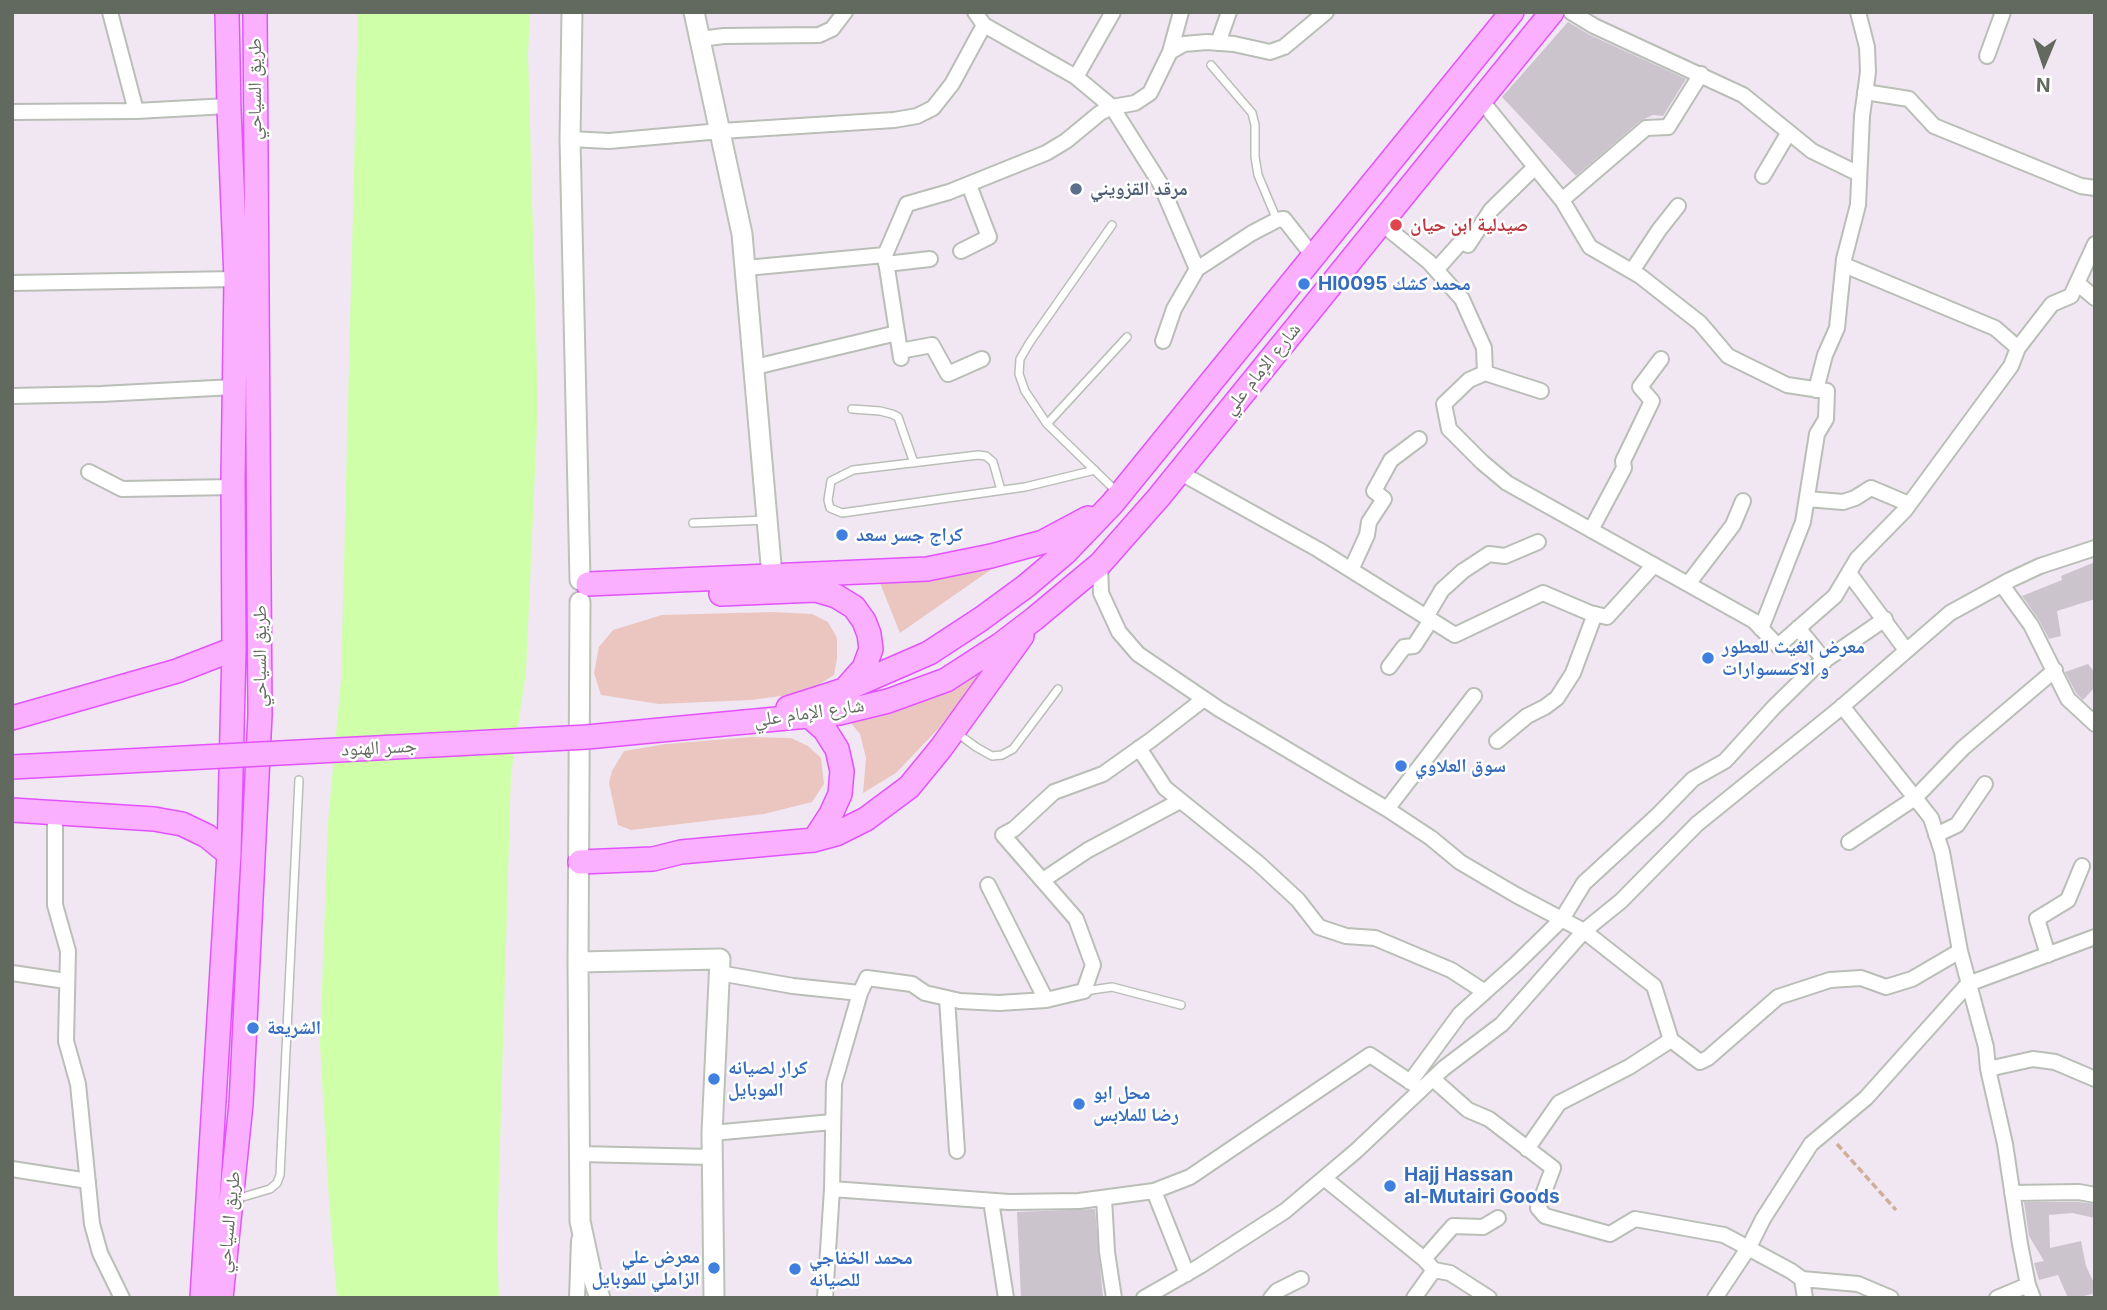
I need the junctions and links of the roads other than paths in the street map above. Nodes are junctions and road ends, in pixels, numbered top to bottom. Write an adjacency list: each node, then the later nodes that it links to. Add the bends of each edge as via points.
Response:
1 (110, 12): 28 (street)
2 (227, 12): 26 (main road, طريق السياحي)
3 (255, 12): 155 (main road, طريق السياحي, via 260,715)
4 (572, 12): 32 (street)
5 (694, 12): 17 (street)
6 (845, 12): 17 (street, via 832,29 819,35)
7 (1113, 12): 23 (street)
8 (1181, 12): 19 (street)
9 (1229, 12): 18 (street)
10 (1326, 12): 18 (street, via 1284,47 1270,52)
11 (1552, 12): 25 (main road, شارع الإمام علي)
12 (1571, 12): 22 (street)
13 (1858, 12): 24 (street, via 1867,47)
14 (2003, 12): 20 (street)
15 (1509, 13): 45 (main road, شارع الإمام علي)
16 (979, 18): 23 (street); 30 (street, via 947,91 933,108 918,116)
17 (700, 39): 30 (street)
18 (1218, 43): 19 (street, via 1184,44)
19 (1170, 52): 27 (street, via 1150,93 1135,103)
20 (1987, 56)
21 (1211, 65): 40 (lane, via 1252,113 1258,175)
22 (1701, 74): 31 (street, via 1743,94); 38 (street, via 1668,127 1646,128)
23 (1076, 77): 27 (street)
24 (1865, 92): 34 (street); 37 (street, via 1909,99 1934,126)
25 (1481, 100): 33 (street); 41 (main road, شارع الإمام علي)
26 (228, 106): 28 (street); 53 (main road, طريق السياحي)
27 (1112, 107): 36 (street, via 1046,153); 50 (street, via 1160,183)
28 (136, 111): 29 (street)
29 (12, 112)
30 (721, 131): 32 (street, via 609,141); 49 (street)
31 (1789, 132): 34 (street, via 1812,151); 35 (street)
32 (570, 139): 95 (street)
33 (1535, 167): 38 (street); 51 (street, via 1491,210 1468,246 1461,242)
34 (1859, 174): 48 (street)
35 (1763, 176)
36 (969, 185): 44 (street, via 989,237); 47 (street, via 907,204)
37 (2095, 188)
38 (1562, 200): 52 (street, via 1590,247)
39 (1678, 206): 52 (street)
40 (1277, 220): 45 (street, via 1284,219); 50 (street)
41 (1381, 223): 51 (street); 75 (main road, شارع الإمام علي)
42 (1112, 225): 70 (lane, via 1020,359 1018,374 1025,391)
43 (2095, 244): 55 (street)
44 (961, 251)
45 (1313, 256): 78 (main road, شارع الإمام علي)
46 (930, 259): 47 (street)
47 (885, 260): 49 (street); 57 (street)
48 (1844, 265): 60 (street, via 1995,328); 66 (street, via 1837,328)
49 (746, 268): 63 (street)
50 (1197, 269): 59 (street, via 1174,309)
51 (1436, 270): 64 (street, via 1471,316 1484,348)
52 (1632, 271): 66 (street, via 1700,323 1728,356 1787,385)
53 (236, 279): 54 (street); 65 (main road, طريق السياحي)
54 (12, 283)
55 (2077, 283): 56 (street); 60 (street, via 2071,296 2052,304)
56 (2095, 298)
57 (897, 333): 61 (street, via 901,355 932,345 948,374); 63 (street)
58 (1127, 337): 70 (lane)
59 (1163, 341)
60 (2018, 348): 81 (street, via 2011,366)
61 (982, 359)
62 (1661, 359): 85 (street, via 1640,387 1652,401)
63 (755, 367): 83 (street)
64 (1485, 373): 67 (street); 85 (street, via 1469,380 1444,404 1449,429 1507,483)
65 (234, 387): 68 (street); 76 (main road, طريق السياحي)
66 (1816, 390): 79 (street, via 1827,391 1826,419 1817,433)
67 (1541, 391)
68 (12, 396)
69 (852, 409): 72 (lane, via 898,417)
70 (1048, 424): 73 (lane)
71 (1419, 439): 90 (street, via 1391,460 1374,491 1384,499 1368,522)
72 (915, 463): 77 (lane, via 986,456 993,462); 77 (lane, via 853,470 831,481 830,508 842,513)
73 (1095, 470): 77 (lane); 78 (lane)
74 (89, 472): 76 (street, via 122,489)
75 (1178, 472): 82 (main road, شارع الإمام علي); 90 (street)
76 (233, 486): 102 (main road, طريق السياحي)
77 (1002, 490)
78 (1116, 499): 82 (main road); 92 (main road, via 1043,542 991,556 927,569); 108 (main road, شارع الإمام علي, via 1065,553 981,619 929,653)
79 (1807, 499): 81 (street, via 1843,502 1871,488); 101 (street, via 1803,522)
80 (1743, 501): 93 (street, via 1733,524)
81 (1909, 504): 91 (street)
82 (1144, 515): 88 (main road, شارع الإمام علي)
83 (767, 520): 84 (lane); 92 (street)
84 (693, 523)
85 (1591, 530): 89 (street)
86 (1538, 542): 99 (street, via 1505,556 1489,554 1462,571 1442,590)
87 (2095, 548): 94 (street)
88 (1100, 564): 98 (main road, شارع الإمام علي); 110 (street, via 1101,593 1119,632 1138,654)
89 (1654, 565): 93 (street); 96 (street, via 1607,617)
90 (1351, 570): 99 (street)
91 (1849, 573): 97 (street); 100 (street, via 1835,596)
92 (772, 576): 95 (main road)
93 (1688, 584): 101 (street)
94 (2002, 584): 103 (street, via 1950,613); 106 (street)
95 (584, 591): 108 (main road, via 827,593 854,607 869,634 869,659); 131 (street)
96 (1595, 614): 99 (street, via 1543,593 1455,635); 117 (street, via 1573,673 1557,698)
97 (1885, 618): 103 (street); 104 (street)
98 (1034, 619): 112 (main road, شارع الإمام علي, via 946,680 888,701); 116 (main road)
99 (1428, 619): 105 (street, via 1414,646 1404,647)
100 (1798, 628): 101 (street, via 1778,646); 104 (street)
101 (1761, 629)
102 (234, 649): 113 (main road, via 177,671); 130 (main road, طريق السياحي)
103 (1906, 650): 111 (street)
104 (1825, 661): 135 (street, via 1774,707 1725,761 1693,779 1584,883)
105 (1389, 667)
106 (2055, 670): 115 (street, via 2068,699); 122 (street, via 1963,748)
107 (1058, 689): 116 (lane, via 1013,749 1002,755 992,756)
108 (844, 690): 114 (main road, شارع الإمام علي)
109 (1474, 696): 124 (street)
110 (1204, 699): 118 (street); 124 (street)
111 (1842, 706): 122 (street); 136 (street, via 1698,824)
112 (808, 715): 114 (main road, شارع الإمام علي); 128 (main road, via 825,730 842,771 840,794)
113 (12, 718)
114 (745, 722): 119 (main road, جسر الهنود, bridge, via 587,737)
115 (2095, 724)
116 (954, 730): 128 (main road, via 909,787 866,819)
117 (1497, 741)
118 (1139, 748): 123 (street, via 1165,788); 133 (street, via 1103,774 1054,792 1003,835)
119 (12, 767)
120 (299, 780): 174 (lane, via 279,1175 270,1189)
121 (1984, 784): 127 (street, via 1957,825)
122 (1915, 798): 127 (street, via 1931,817); 129 (street)
123 (1180, 800): 133 (street); 146 (street, via 1258,863 1320,927 1346,936 1375,938 1451,971)
124 (1387, 809): 135 (street, via 1460,862)
125 (12, 810): 126 (main road)
126 (55, 813): 130 (main road, via 182,824); 143 (street, via 55,905 68,951)
127 (1936, 835): 138 (street)
128 (814, 840): 131 (main road, via 681,852 653,859)
129 (1849, 842)
130 (229, 854): 156 (main road, طريق السياحي)
131 (580, 855): 140 (street)
132 (2082, 866): 139 (street, via 2068,900 2036,919)
133 (1043, 880): 145 (street, via 1076,919 1093,965)
134 (988, 885): 149 (street)
135 (1562, 919): 136 (street); 146 (street)
136 (1584, 931): 151 (street, via 1654,986); 153 (street, via 1502,1024)
137 (2095, 937): 139 (street)
138 (1960, 951): 144 (street); 151 (street, via 1912,979 1886,987 1861,978 1830,980 1778,997 1700,1062)
139 (2048, 955): 144 (street)
140 (578, 962): 142 (street, via 720,959); 164 (street)
141 (12, 973): 143 (street)
142 (719, 974): 147 (street); 161 (street)
143 (66, 981): 168 (street, via 66,1041 78,1084)
144 (1968, 984): 152 (street); 178 (street, via 1866,1098 1811,1144)
145 (1084, 991): 149 (street); 150 (lane, via 1112,987)
146 (1485, 992): 157 (street, via 1460,1014)
147 (860, 993): 148 (street, via 867,978 912,984 925,993); 158 (street, via 834,1083)
148 (947, 998): 149 (street, via 999,1003); 163 (street)
149 (1046, 1000)
150 (1181, 1005)
151 (1671, 1040): 162 (street, via 1559,1104)
152 (1988, 1069): 154 (street, via 2033,1059 2055,1062); 171 (street)
153 (1433, 1079): 157 (street); 162 (street, via 1468,1110 1489,1119)
154 (2095, 1079)
155 (242, 1084): 156 (main road, via 231,1091); 160 (main road, طريق السياحي)
156 (215, 1085): 159 (main road, طريق السياحي)
157 (1416, 1085): 167 (street); 170 (street, via 1370,1055 1190,1177)
158 (832, 1122): 161 (street); 169 (street)
159 (212, 1126): 160 (main road, via 224,1122); 185 (main road, طريق السياحي)
160 (239, 1130): 174 (main road, طريق السياحي)
161 (712, 1133): 165 (street)
162 (1527, 1149): 178 (street, via 1553,1168 1538,1208 1545,1216 1610,1234 1635,1219 1724,1235)
163 (957, 1151)
164 (578, 1154): 165 (street); 177 (street)
165 (712, 1157): 189 (street)
166 (12, 1169): 168 (street)
167 (1324, 1178): 179 (street); 180 (street, via 1285,1211)
168 (88, 1181): 184 (street, via 100,1253)
169 (832, 1189): 175 (street); 190 (street)
170 (1154, 1191): 173 (street); 180 (street)
171 (2012, 1193): 172 (street); 183 (street)
172 (2095, 1195)
173 (1104, 1198): 175 (street); 192 (street)
174 (232, 1200): 186 (main road, طريق السياحي)
175 (992, 1201): 191 (street)
176 (1498, 1218): 179 (street, via 1483,1227 1453,1226)
177 (580, 1221): 187 (street); 188 (street)
178 (1749, 1247): 182 (street); 197 (street)
179 (1429, 1264): 195 (street); 196 (street)
180 (1187, 1274): 193 (street)
181 (1301, 1279): 194 (street)
182 (1801, 1279): 198 (street); 199 (street, via 1858,1284)
183 (2030, 1292): 200 (street)
184 (122, 1298)
185 (202, 1298)
186 (222, 1298)
187 (577, 1298)
188 (600, 1298)
189 (714, 1298)
190 (825, 1298)
191 (1006, 1298)
192 (1114, 1298)
193 (1144, 1298)
194 (1271, 1298)
195 (1415, 1298)
196 (1489, 1298)
197 (1715, 1298)
198 (1805, 1298)
199 (1891, 1298)
200 (1997, 1298)

